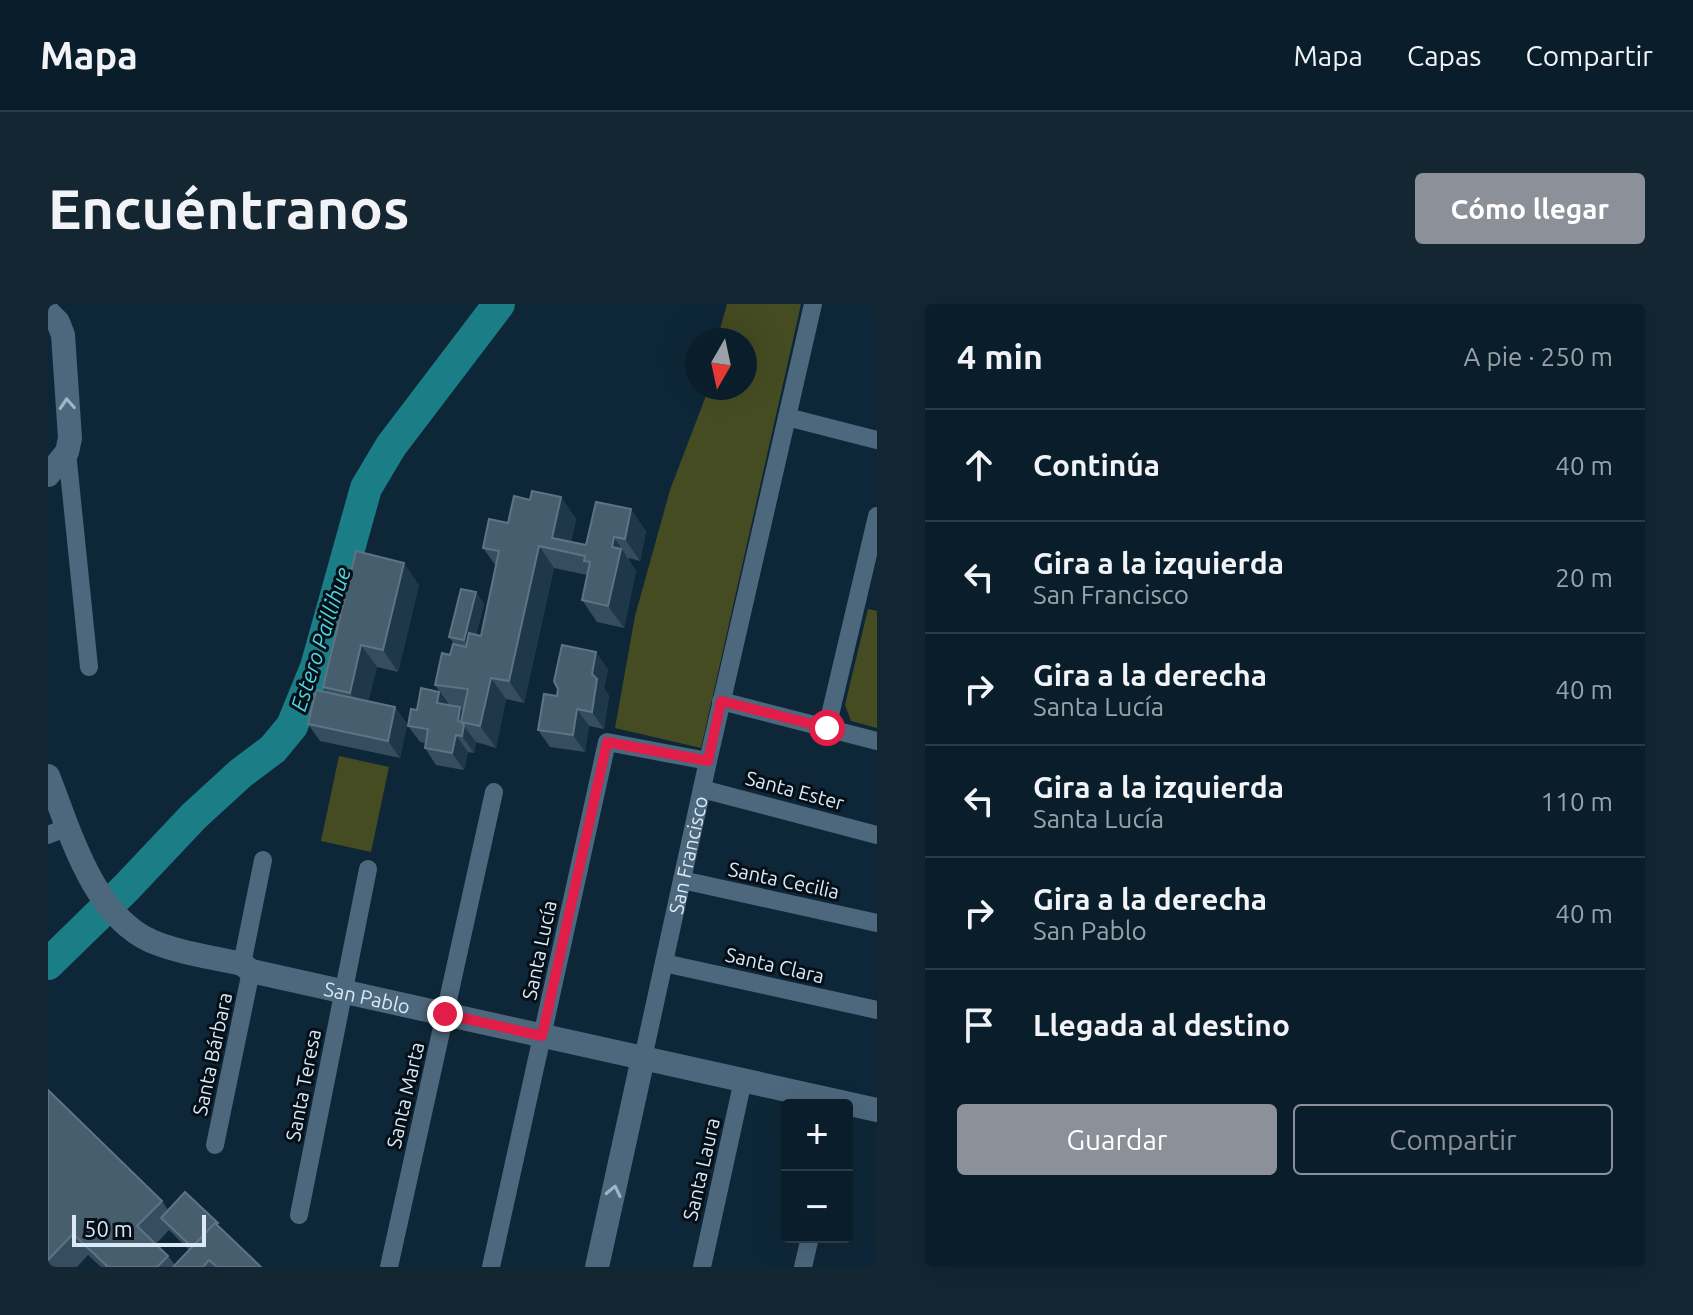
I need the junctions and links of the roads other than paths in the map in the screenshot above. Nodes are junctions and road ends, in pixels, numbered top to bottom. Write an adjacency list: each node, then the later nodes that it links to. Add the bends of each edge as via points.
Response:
1 (813, 304): 3 (street, San Francisco)
2 (48, 312): 5 (street, one-way to 2, via 63,335)
3 (787, 417): 4 (street); 9 (street, San Francisco)
4 (877, 440)
5 (67, 452): 6 (street); 8 (street)
6 (48, 475)
7 (877, 516): 10 (street)
8 (89, 667)
9 (721, 701): 10 (street); 12 (street, San Francisco)
10 (827, 728): 11 (street)
11 (877, 741)
12 (708, 761): 14 (street, San Francisco); 27 (street, Santa Lucía, via 607,742)
13 (48, 776): 16 (street, San Pablo)
14 (702, 789): 17 (street, Santa Ester); 20 (street, San Francisco)
15 (494, 792): 26 (street, Santa Marta)
16 (58, 831): 23 (street, San Pablo, via 97,891 135,931 159,944)
17 (877, 835)
18 (263, 860): 23 (street, Santa Bárbara)
19 (368, 869): 24 (street, Santa Teresa)
20 (682, 880): 21 (street, Santa Cecilia); 22 (street, San Francisco)
21 (877, 923)
22 (664, 963): 25 (street, Santa Clara); 28 (street, San Francisco)
23 (246, 967): 24 (street, San Pablo); 33 (street, Santa Bárbara)
24 (344, 992): 26 (street, San Pablo); 34 (street, Santa Teresa)
25 (877, 1010)
26 (445, 1014): 27 (street, San Pablo); 36 (street, Santa Marta)
27 (542, 1036): 28 (street, San Pablo); 37 (street, Santa Lucía)
28 (643, 1058): 29 (street, San Pablo); 38 (street, San Francisco, one-way to 28)
29 (743, 1080): 30 (street, San Pablo); 39 (street, Santa Laura)
30 (820, 1099)
31 (853, 1106): 32 (street, San Pablo)
32 (877, 1110)
33 (215, 1145)
34 (299, 1215)
35 (809, 1243): 40 (street)
36 (389, 1267)
37 (491, 1267)
38 (597, 1267)
39 (702, 1267)
40 (803, 1267)

